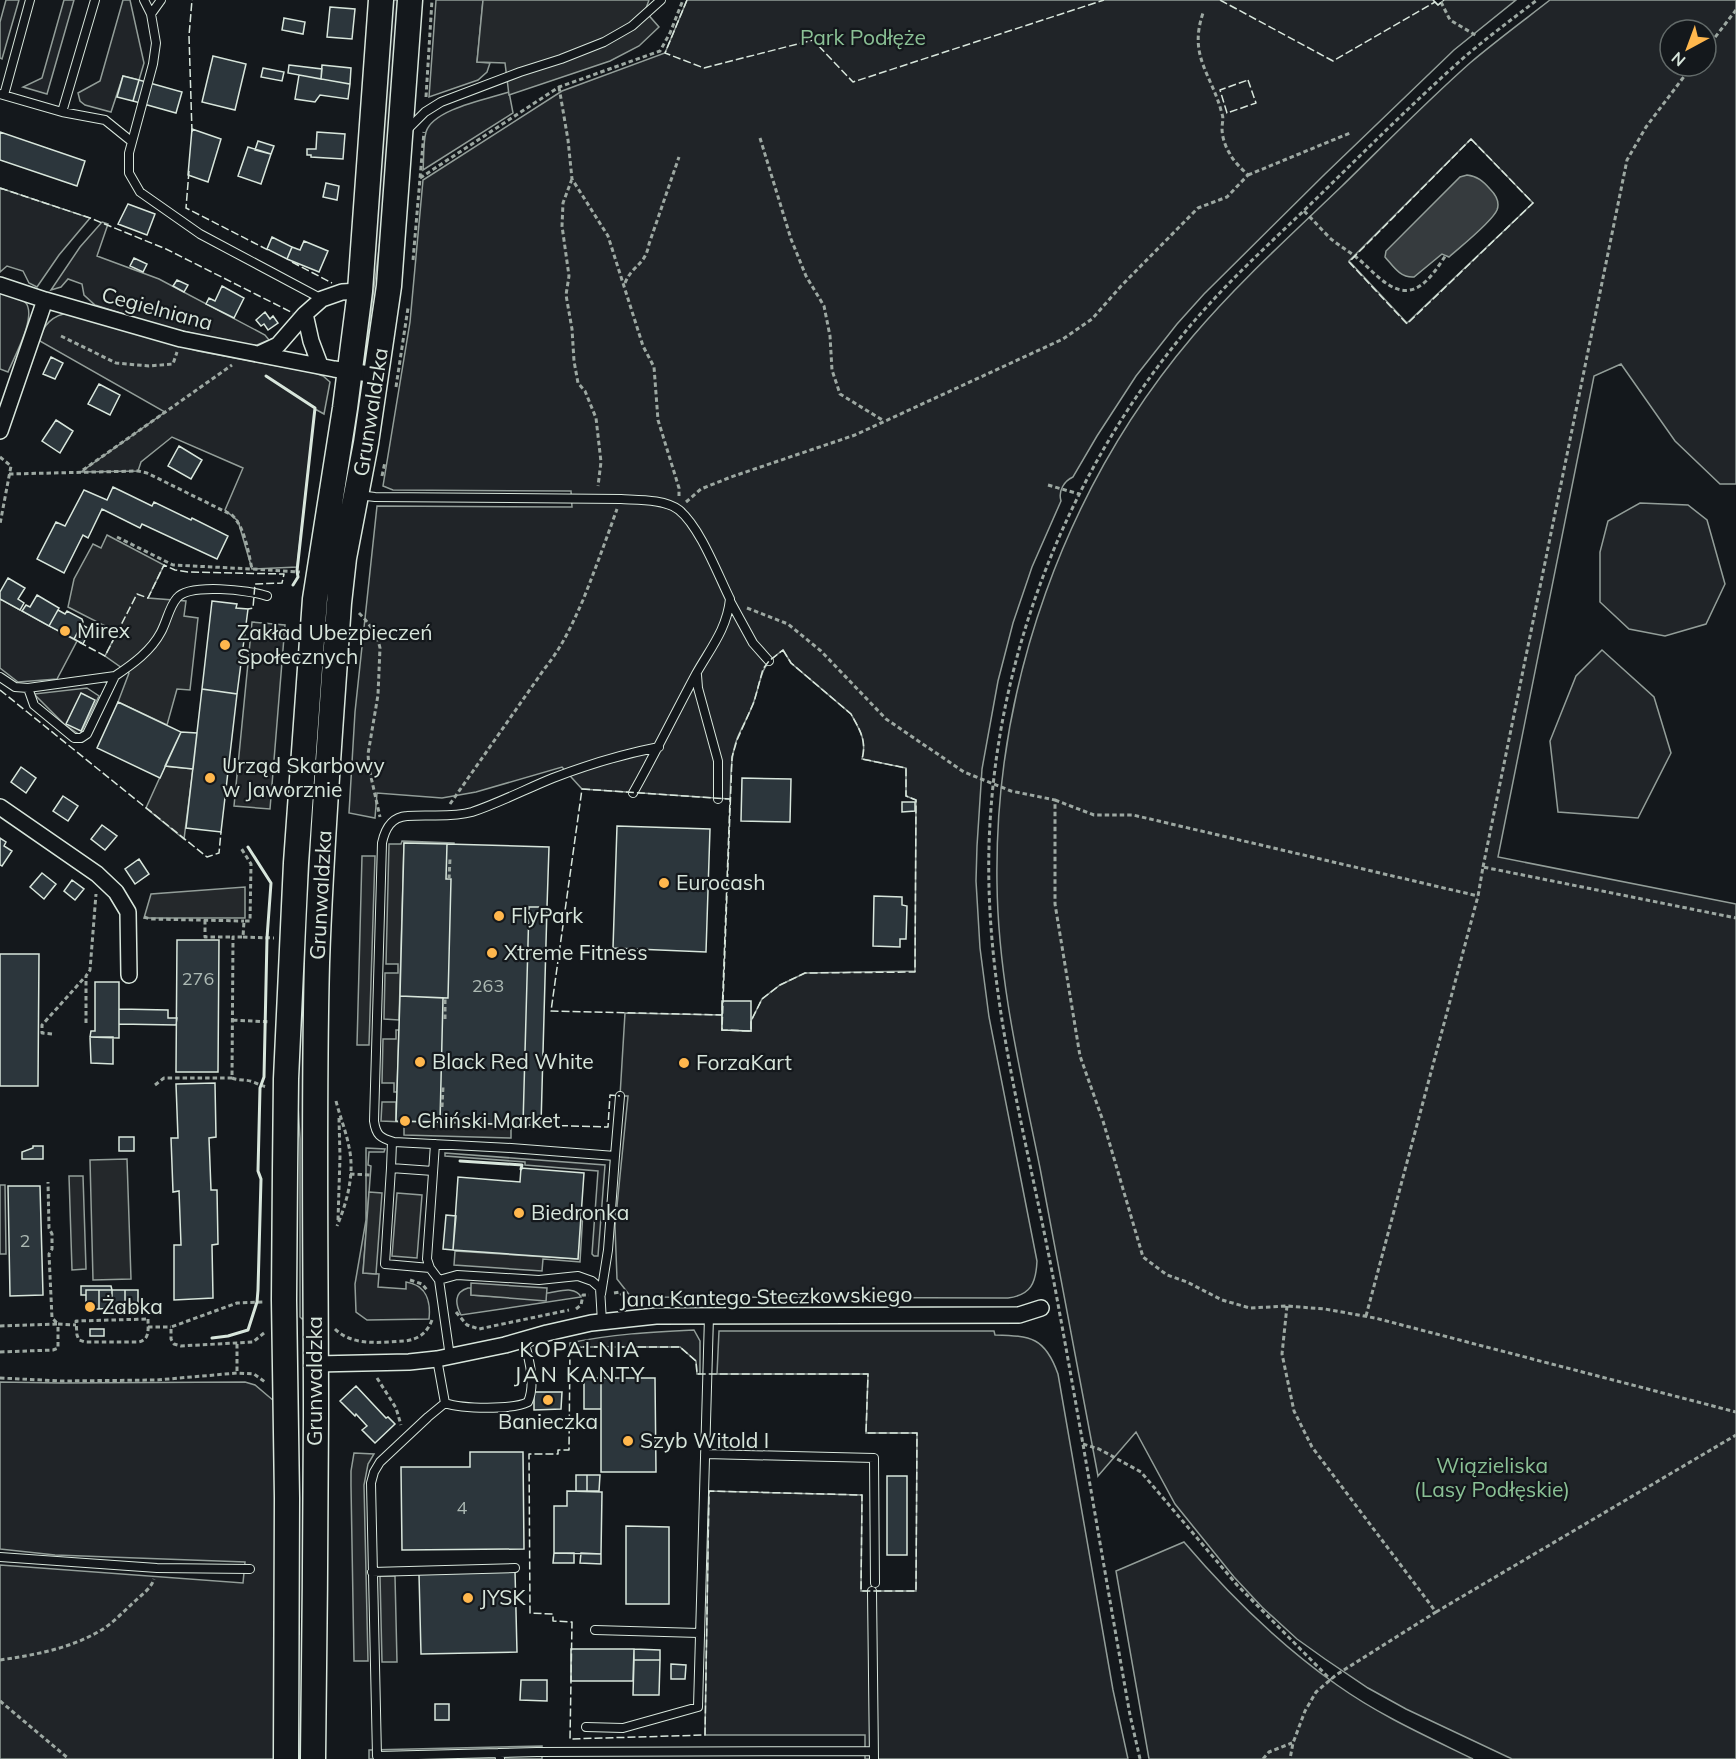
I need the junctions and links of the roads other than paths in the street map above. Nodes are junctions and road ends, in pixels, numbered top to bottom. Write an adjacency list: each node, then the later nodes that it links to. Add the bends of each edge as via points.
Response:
1 (30, 0): 9 (lane)
2 (95, 0): 10 (lane)
3 (144, 0): 8 (lane)
4 (161, 0): 8 (lane)
5 (381, 0): 14 (main road, Grunwaldzka)
6 (410, 0): 11 (main road, Grunwaldzka)
7 (661, 0): 11 (lane, via 632,26 604,42 441,102 425,112)
8 (151, 14): 12 (lane, via 156,43 153,64)
9 (2, 94): 10 (lane)
10 (62, 112): 12 (lane, via 105,120)
11 (400, 138): 21 (main road, Grunwaldzka, via 389,286)
12 (131, 141): 15 (lane, via 129,173 140,192 200,234)
13 (0, 285): 16 (street, Cegielniana)
14 (360, 291): 15 (street); 20 (main road, Grunwaldzka)
15 (322, 299): 17 (street)
16 (45, 300): 18 (street, Cegielniana, via 181,339); 22 (street)
17 (305, 314): 18 (street, via 278,345); 19 (street)
18 (259, 354): 19 (street, Cegielniana)
19 (320, 365): 20 (street, Cegielniana)
20 (351, 370): 21 (street, Cegielniana); 63 (main road, Grunwaldzka, via 315,599 292,941 285,1107)
21 (377, 375): 23 (main road, Grunwaldzka)
22 (0, 431)
23 (357, 495): 25 (lane, via 655,501 678,510 695,529); 50 (main road, Grunwaldzka, via 339,603 318,937)
24 (267, 596): 28 (lane, via 230,590 184,592 176,598 150,649)
25 (729, 599): 26 (lane, via 753,644); 27 (lane, via 724,628)
26 (769, 662)
27 (696, 674): 31 (lane); 33 (lane, via 718,761)
28 (115, 676): 30 (lane); 30 (lane, via 87,734 81,738 74,738 34,705)
29 (0, 677): 30 (lane, via 15,687)
30 (28, 688)
31 (659, 747): 32 (lane); 37 (lane, via 556,777 470,812 399,817 391,822 382,843 374,1121 375,1130)
32 (633, 793)
33 (718, 799)
34 (0, 807): 35 (street, via 97,874 116,892 128,912)
35 (129, 975)
36 (620, 1096): 39 (lane)
37 (392, 1142): 38 (lane); 40 (lane)
38 (435, 1144): 39 (lane); 41 (lane)
39 (615, 1156): 44 (lane)
40 (391, 1168): 41 (lane); 42 (lane, via 385,1264)
41 (433, 1171): 42 (lane)
42 (430, 1268): 43 (lane)
43 (439, 1280): 44 (lane, via 457,1275 539,1280 578,1276 597,1284); 49 (lane)
44 (601, 1294): 47 (lane)
45 (1041, 1308): 46 (street, Jana Kantego Steczkowskiego, via 1019,1315)
46 (709, 1316): 47 (street, Jana Kantego Steczkowskiego); 52 (lane)
47 (603, 1322): 48 (street, Jana Kantego Steczkowskiego)
48 (524, 1340): 49 (street, Jana Kantego Steczkowskiego); 51 (lane, via 531,1369 528,1402 483,1407)
49 (444, 1358): 50 (street, Jana Kantego Steczkowskiego); 51 (lane)
50 (316, 1364): 64 (main road, Grunwaldzka)
51 (445, 1403): 56 (lane, via 380,1462 372,1477)
52 (705, 1454): 58 (lane); 61 (lane, via 874,1458)
53 (0, 1557): 55 (lane, via 157,1568)
54 (515, 1568): 56 (lane)
55 (250, 1569)
56 (372, 1572): 62 (lane, via 377,1756)
57 (595, 1630): 58 (lane)
58 (699, 1633): 59 (lane, via 698,1707 623,1728)
59 (586, 1727)
60 (801, 1755): 61 (lane); 62 (lane)
61 (874, 1755)
62 (500, 1756)
63 (286, 1759)
64 (313, 1759)

